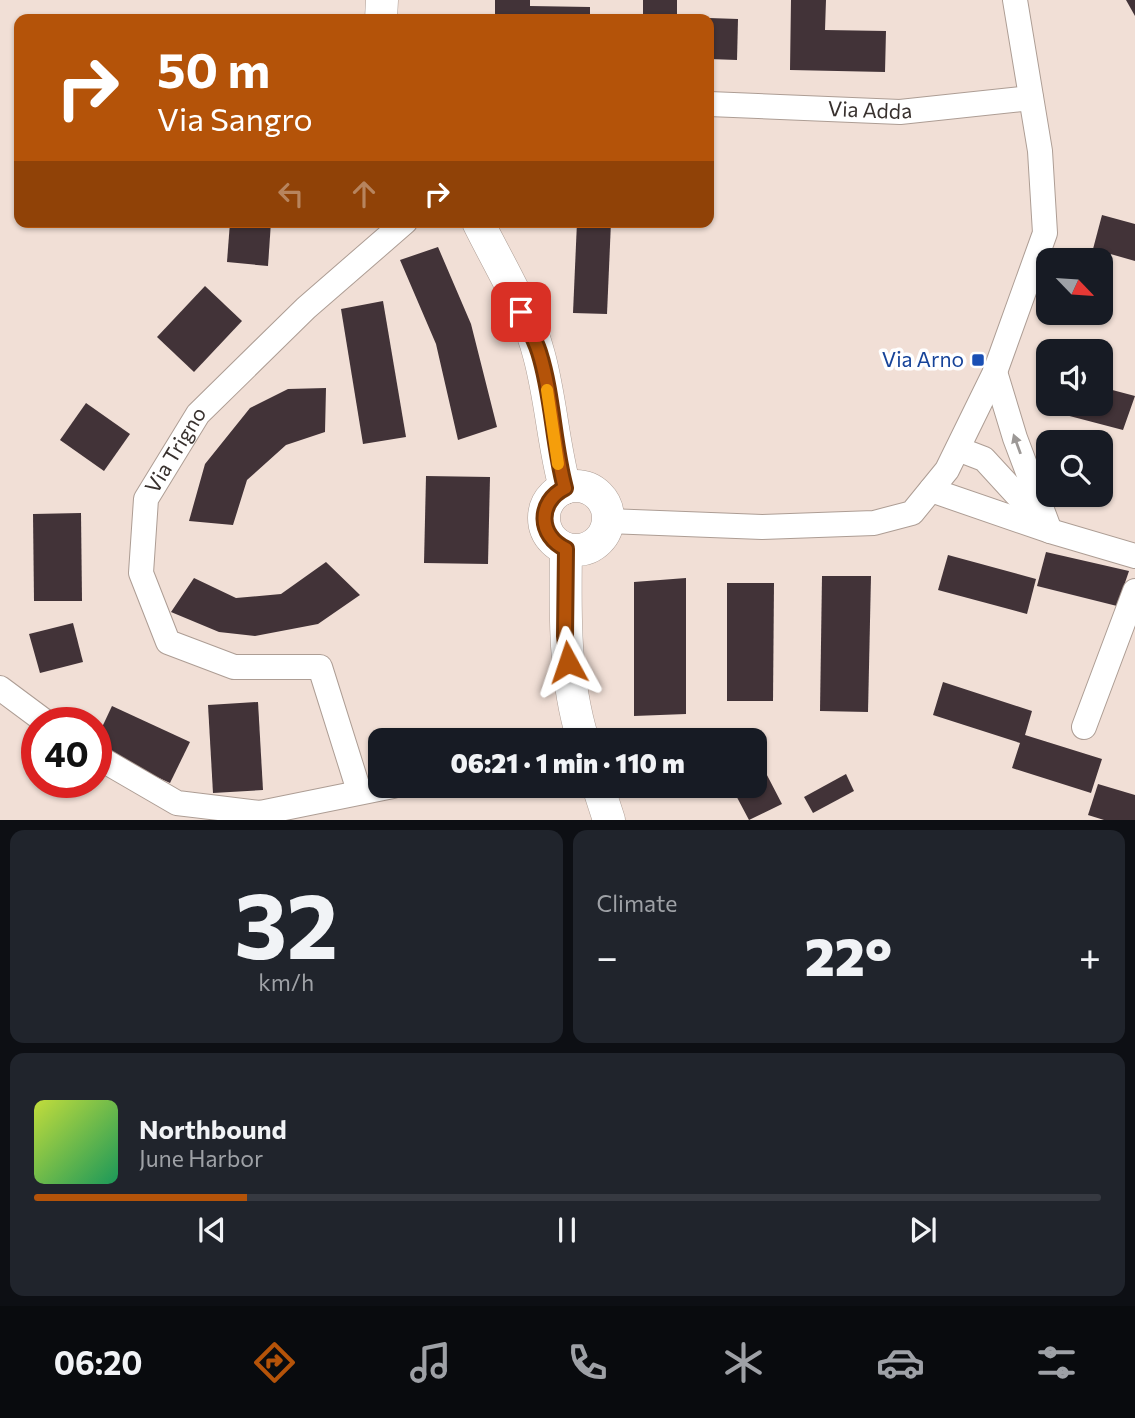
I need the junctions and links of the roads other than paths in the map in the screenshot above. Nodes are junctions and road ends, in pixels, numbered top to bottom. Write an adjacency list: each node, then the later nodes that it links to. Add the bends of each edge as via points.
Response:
1 (1015, 0): 2 (street)
2 (1031, 98): 3 (street, Via Adda, via 900,112); 6 (street, via 1045,233)
3 (714, 104)
4 (398, 228): 21 (street, Via Trigno, via 306,308 198,414 146,499 141,573 168,642 234,667 320,667)
5 (481, 228): 8 (street, via 539,352)
6 (995, 372): 7 (street); 11 (street, one-way to 6, via 1014,438)
7 (958, 449): 9 (street); 11 (street, via 984,459)
8 (565, 488): 10 (street, via 582,486 597,494 607,508); 12 (street, via 547,503 544,520 549,536)
9 (931, 489): 10 (street, via 912,513 874,523 762,527); 11 (street)
10 (608, 521): 12 (street, via 594,545)
11 (1050, 531): 13 (street)
12 (566, 549): 18 (street, via 565,636)
13 (1135, 556)
14 (1135, 591): 17 (street)
15 (0, 688): 16 (street)
16 (26, 707)
17 (1084, 727)
18 (580, 728)
19 (112, 765): 21 (street, via 177,803 260,813)
20 (368, 790): 21 (street)
21 (359, 791)
22 (602, 798): 23 (street)
23 (608, 820)

